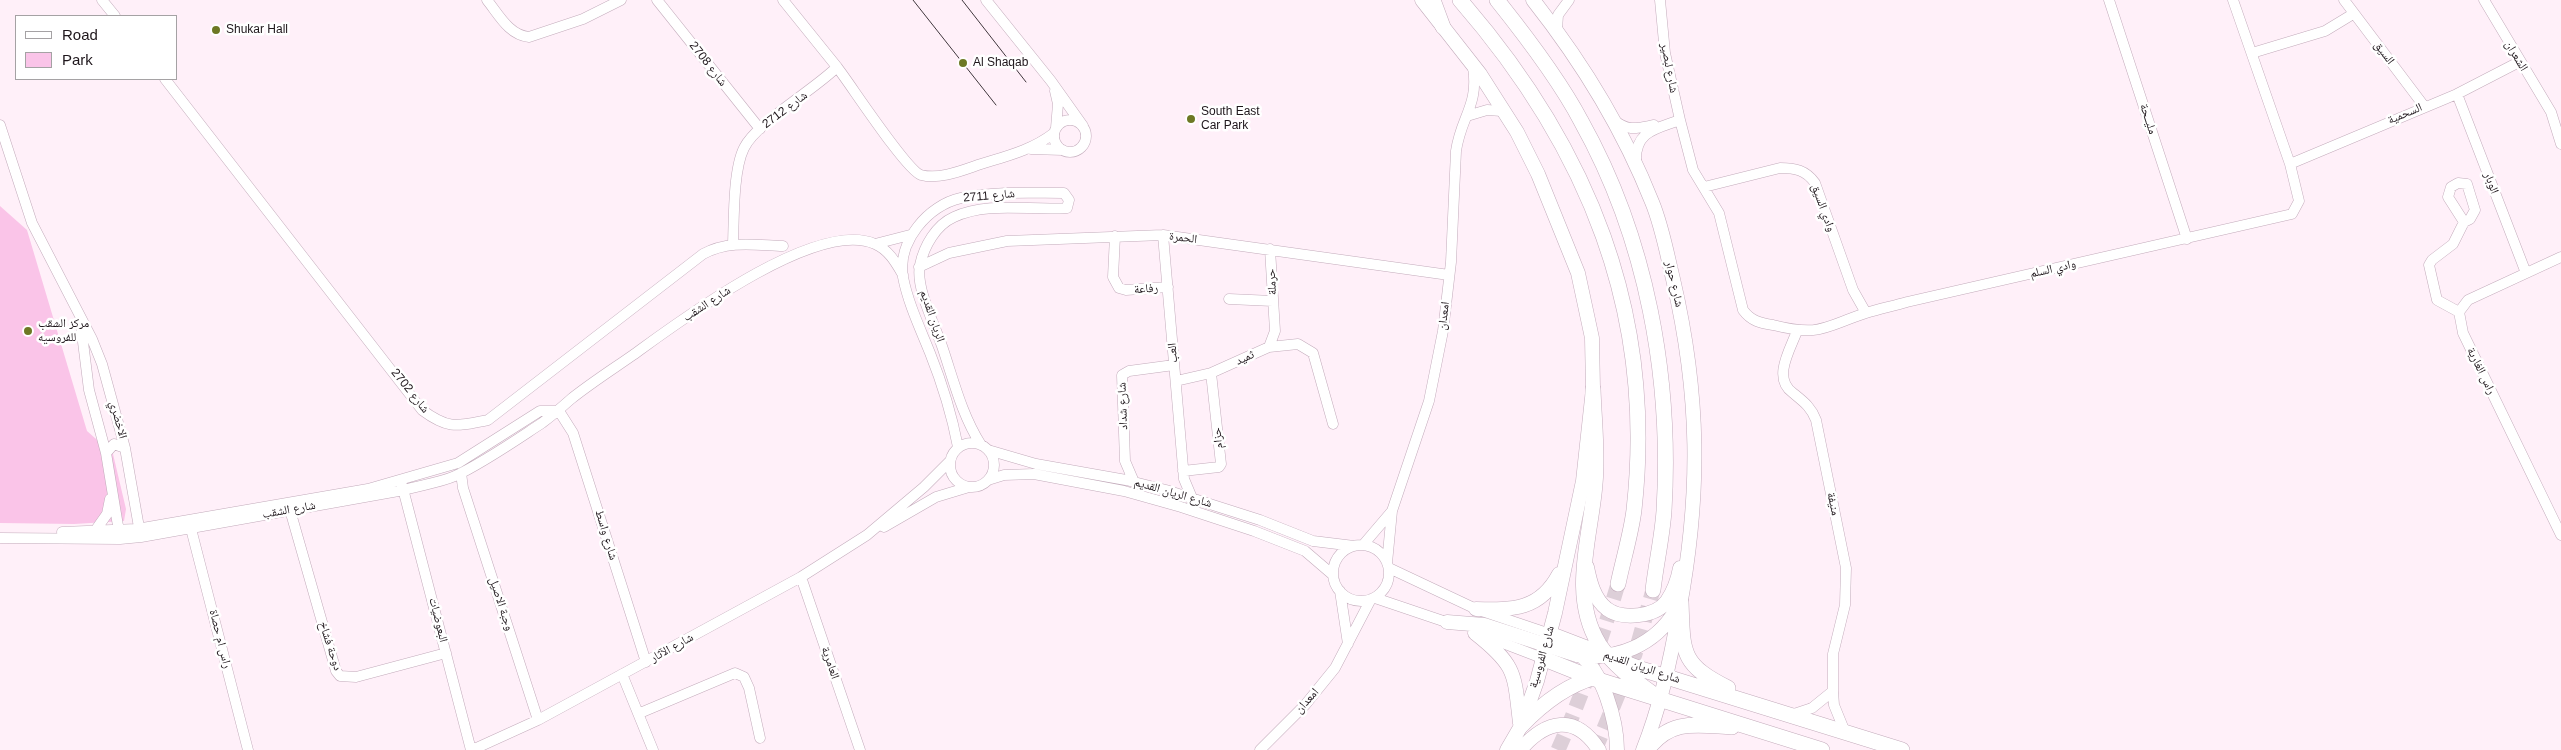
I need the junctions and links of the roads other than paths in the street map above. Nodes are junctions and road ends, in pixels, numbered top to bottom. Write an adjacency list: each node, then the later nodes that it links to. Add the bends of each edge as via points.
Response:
1 (102, 0): 19 (street)
2 (487, 0): 3 (street, via 511,30 529,37 588,16)
3 (621, 0)
4 (657, 0): 38 (street, شارع 2708)
5 (783, 0): 25 (street)
6 (986, 0): 27 (street)
7 (1422, 0): 20 (main road)
8 (1434, 0): 20 (highway)
9 (1460, 0): 112 (highway, via 1497,42 1557,132 1590,199 1606,240 1622,298 1635,366 1638,438 1634,511)
10 (1497, 0): 113 (highway, via 1581,120 1630,232 1647,295 1661,365 1664,438 1664,512)
11 (1533, 0): 21 (main road, شارع حوار)
12 (1569, 0): 21 (street, via 1558,15)
13 (1660, 0): 34 (street, شارع لبصير, via 1665,53)
14 (2108, 0): 51 (street, مليــحة)
15 (2233, 0): 22 (street)
16 (2344, 0): 18 (street, السيق)
17 (2484, 0): 23 (street, الشعران)
18 (2353, 14): 22 (street, via 2325,31); 29 (street, السيق)
19 (114, 15)
20 (1443, 27): 24 (main road)
21 (1557, 30): 33 (main road, شارع حوار)
22 (2252, 53): 43 (street)
23 (2519, 62): 28 (street, السحمية); 30 (street, الشعران)
24 (1473, 66): 31 (main road); 32 (street, امعدان, via 1475,94)
25 (836, 67): 38 (street, شارع 2712); 41 (street, via 920,174 939,176)
26 (166, 80): 52 (street, شارع 2702, via 422,410 437,421 455,426 488,420 703,254)
27 (1050, 81): 37 (street); 39 (street, via 1058,104)
28 (2457, 94): 29 (street, السحمية); 58 (street, الوبار)
29 (2424, 106): 43 (street, السحمية)
30 (2556, 110): 40 (street, الشعران)
31 (1502, 111): 32 (street, via 1487,110); 72 (main road, via 1517,132 1538,174 1578,273 1592,338)
32 (1467, 116): 60 (street, امعدان, via 1458,134 1456,151)
33 (1613, 120): 35 (street, via 1632,129); 44 (main road, شارع حوار)
34 (1680, 120): 35 (street); 45 (street, شارع لبصير, via 1693,170)
35 (1665, 125): 44 (street, via 1647,133 1639,141)
36 (0, 126): 66 (street, الاخضري, via 32,223)
37 (1083, 126): 39 (street, via 1072,120 1060,123); 42 (street, via 1084,143 1074,151)
38 (760, 129): 52 (street, شارع 2712, via 747,143 741,156)
39 (1055, 130): 41 (street); 42 (street, via 1055,140)
40 (2561, 144)
41 (1030, 149): 42 (street)
42 (1063, 150)
43 (2290, 164): 51 (street, وادي السلم, via 2298,198 2297,209 2289,216)
44 (1636, 165): 97 (main road, شارع حوار, via 1653,204 1684,325 1696,436)
45 (1704, 187): 65 (street, وادي السيق, via 1780,168 1792,168 1810,175 1852,290); 67 (street, وادي السلم, via 1718,213 1743,310 1754,321)
46 (1067, 208): 48 (street, شارع 2711, via 1069,200 1064,192 960,198 948,202 920,221); 57 (street, الريان القديم, via 983,210 953,217 930,239)
47 (2464, 222): 64 (street, via 2453,244 2429,265 2437,300)
48 (910, 235): 53 (street, شارع الشقب); 59 (street, الريان القديم)
49 (1163, 235): 50 (street, الحمرة); 55 (street, الحمرة); 61 (street, العب)
50 (1115, 236): 57 (street, الحمرة, via 1007,241 949,253); 61 (street, رفاعة, via 1114,277 1119,288)
51 (2187, 239): 65 (street, وادي السلم)
52 (733, 244): 54 (street, شارع 2702)
53 (875, 244): 59 (street, via 894,260); 74 (street, شارع الشقب, via 848,241 815,247 755,275 690,314)
54 (783, 246)
55 (1270, 249): 60 (street, الحمرة); 63 (street, حرملة)
56 (2561, 257): 58 (street)
57 (920, 267): 77 (street, الريان القديم, via 922,290 963,411)
58 (2526, 273): 64 (street, via 2468,300)
59 (903, 275): 79 (street, الريان القديم, via 952,420)
60 (1449, 275): 96 (street, امعدان, via 1443,331 1429,401)
61 (1168, 287): 69 (street, العب)
62 (1229, 299): 63 (street, حرملة)
63 (1273, 301): 68 (street, ثميد, via 1275,331)
64 (2458, 312): 102 (street, راس الغارية, via 2463,333)
65 (1866, 313): 67 (street, وادي السلم, via 1821,330)
66 (79, 316): 73 (street, الاخضري, via 98,352); 75 (street, الاخضري)
67 (1796, 331): 131 (street, منيفة, via 1782,370 1783,380 1788,389 1809,407 1816,420 1846,568 1845,605 1833,654)
68 (1269, 347): 70 (street, ثميد); 76 (street, via 1298,344 1313,353)
69 (1174, 365): 71 (street, العب); 82 (street, شارع شداد, via 1129,371 1122,375)
70 (1211, 373): 71 (street, ثميد); 83 (street, حزام, via 1221,464 1219,468)
71 (1176, 381): 83 (street, العب)
72 (1592, 389): 107 (main road, via 1583,481); 108 (highway, via 1596,482)
73 (114, 408): 75 (street, via 105,417); 78 (street, الاخضري)
74 (559, 411): 84 (street, شارع الشقب); 89 (street, شارع الشقب, via 540,412 458,463); 125 (street, شارع واسط, via 573,433)
75 (95, 415): 80 (street, الاخضري)
76 (1333, 424)
77 (985, 447): 79 (street, via 969,443); 85 (street, شارع الريان القديم, via 1036,464); 87 (street, via 994,465)
78 (126, 448): 80 (street, via 114,444); 100 (street, الاخضري)
79 (958, 448): 81 (street)
80 (106, 453): 93 (street, الاخضري)
81 (950, 461): 90 (street, via 952,475); 104 (street, شارع الآثار)
82 (1125, 461): 85 (street, via 1121,468); 88 (street, شارع شداد)
83 (1183, 471): 92 (street, via 1174,486); 94 (street, العب)
84 (461, 473): 86 (street, شارع الشقب); 91 (street, وجبة الاصيل)
85 (1107, 477): 88 (street, شارع الريان القديم)
86 (445, 480): 89 (street, شارع الشقب); 91 (street)
87 (988, 480): 90 (street, via 979,486); 110 (street, شارع الريان القديم, via 1004,475 1034,474 1181,507 1305,550)
88 (1134, 482): 92 (street, شارع الريان القديم)
89 (402, 485): 95 (street, شارع الشقب); 98 (street, شارع الشقب); 122 (street, البعوضيات)
90 (969, 487): 104 (street, شارع الآثار, via 936,497)
91 (463, 488): 136 (street, وجبة الاصيل)
92 (1166, 490): 94 (street, شارع الريان القديم)
93 (110, 493): 99 (street, via 107,514); 103 (street, الاخضري)
94 (1192, 498): 106 (street, شارع الريان القديم, via 1313,540)
95 (290, 510): 98 (street, شارع الشقب); 122 (street, دوحة فشاخ, via 340,676 356,677)
96 (1392, 511): 106 (street, امعدان); 109 (street, امعدان)
97 (1692, 514): 108 (main road, via 1679,576 1666,602 1648,613 1628,616 1607,609 1597,598); 116 (main road, شارع حوار)
98 (190, 523): 100 (street, شارع الشقب); 141 (street, راس ام حصاة)
99 (95, 531): 101 (street, شارع الشقب); 103 (street, شارع الشقب)
100 (140, 533): 103 (street, شارع الشقب)
101 (0, 534)
102 (2561, 534)
103 (119, 535): 105 (street, شارع الشقب)
104 (867, 535): 111 (street, شارع الآثار)
105 (0, 538)
106 (1359, 546): 109 (street, via 1380,552); 110 (street, via 1341,554 1336,560)
107 (1566, 560): 117 (main road, via 1550,590 1535,601 1522,607); 120 (main road, شارع الفروسية)
108 (1585, 562): 123 (highway, via 1583,587 1587,613 1599,643)
109 (1388, 565): 115 (street, via 1386,586); 117 (street, شارع الريان القديم)
110 (1333, 575): 114 (street)
111 (801, 577): 125 (street, شارع الآثار); 144 (street, العامرية)
112 (1618, 584)
113 (1652, 590)
114 (1340, 591): 115 (street, via 1357,601); 121 (street)
115 (1373, 598): 118 (street, شارع الريان القديم); 121 (street, امعدان)
116 (1681, 602): 123 (main road, via 1668,624 1652,638 1634,648); 129 (main road); 133 (highway, via 1682,637 1692,666 1701,674)
117 (1476, 610): 120 (street, شارع الريان القديم)
118 (1447, 622): 119 (street, شارع الريان القديم); 120 (main road, via 1484,625)
119 (1475, 633): 120 (street, شارع الريان القديم); 137 (main road, via 1513,672)
120 (1546, 646): 123 (highway, شارع الريان القديم); 124 (main road); 130 (highway, شارع الريان القديم); 137 (main road, شارع الفروسية)
121 (1348, 648): 145 (street, امعدان, via 1305,705)
122 (446, 653): 142 (street, البعوضيات)
123 (1608, 655): 124 (main road); 126 (highway, شارع الريان القديم); 127 (highway)
124 (1582, 656): 130 (main road)
125 (646, 662): 128 (street, شارع الآثار)
126 (1641, 669): 127 (highway); 129 (highway, شارع الريان القديم)
127 (1623, 671): 130 (highway); 132 (highway)
128 (622, 674): 134 (street); 136 (street, شارع الآثار)
129 (1667, 676): 132 (main road); 133 (highway, شارع الريان القديم)
130 (1596, 677): 132 (highway, شارع الريان القديم); 137 (highway, via 1559,694); 149 (main road, via 1613,716)
131 (1832, 691): 135 (street, via 1812,708); 139 (street, منيفة, via 1834,706)
132 (1660, 700): 138 (highway, شارع الريان القديم); 150 (main road)
133 (1765, 707): 135 (highway, شارع الريان القديم)
134 (640, 713): 140 (street, via 735,673 744,677 749,688); 143 (street)
135 (1789, 715): 139 (highway, شارع الريان القديم)
136 (538, 720): 142 (street, شارع الآثار)
137 (1520, 726): 146 (main road, شارع الفروسية)
138 (1759, 729): 151 (highway, via 1680,726 1663,733); 152 (highway, شارع الريان القديم)
139 (1845, 732): 153 (highway, شارع الريان القديم)
140 (760, 738)
141 (248, 750)
142 (472, 750)
143 (654, 750)
144 (860, 750)
145 (1260, 750)
146 (1507, 750)
147 (1520, 750): 148 (main road, via 1537,732 1564,725 1585,732)
148 (1599, 750)
149 (1617, 750)
150 (1643, 750)
151 (1648, 750)
152 (1821, 750)
153 (1902, 750)

